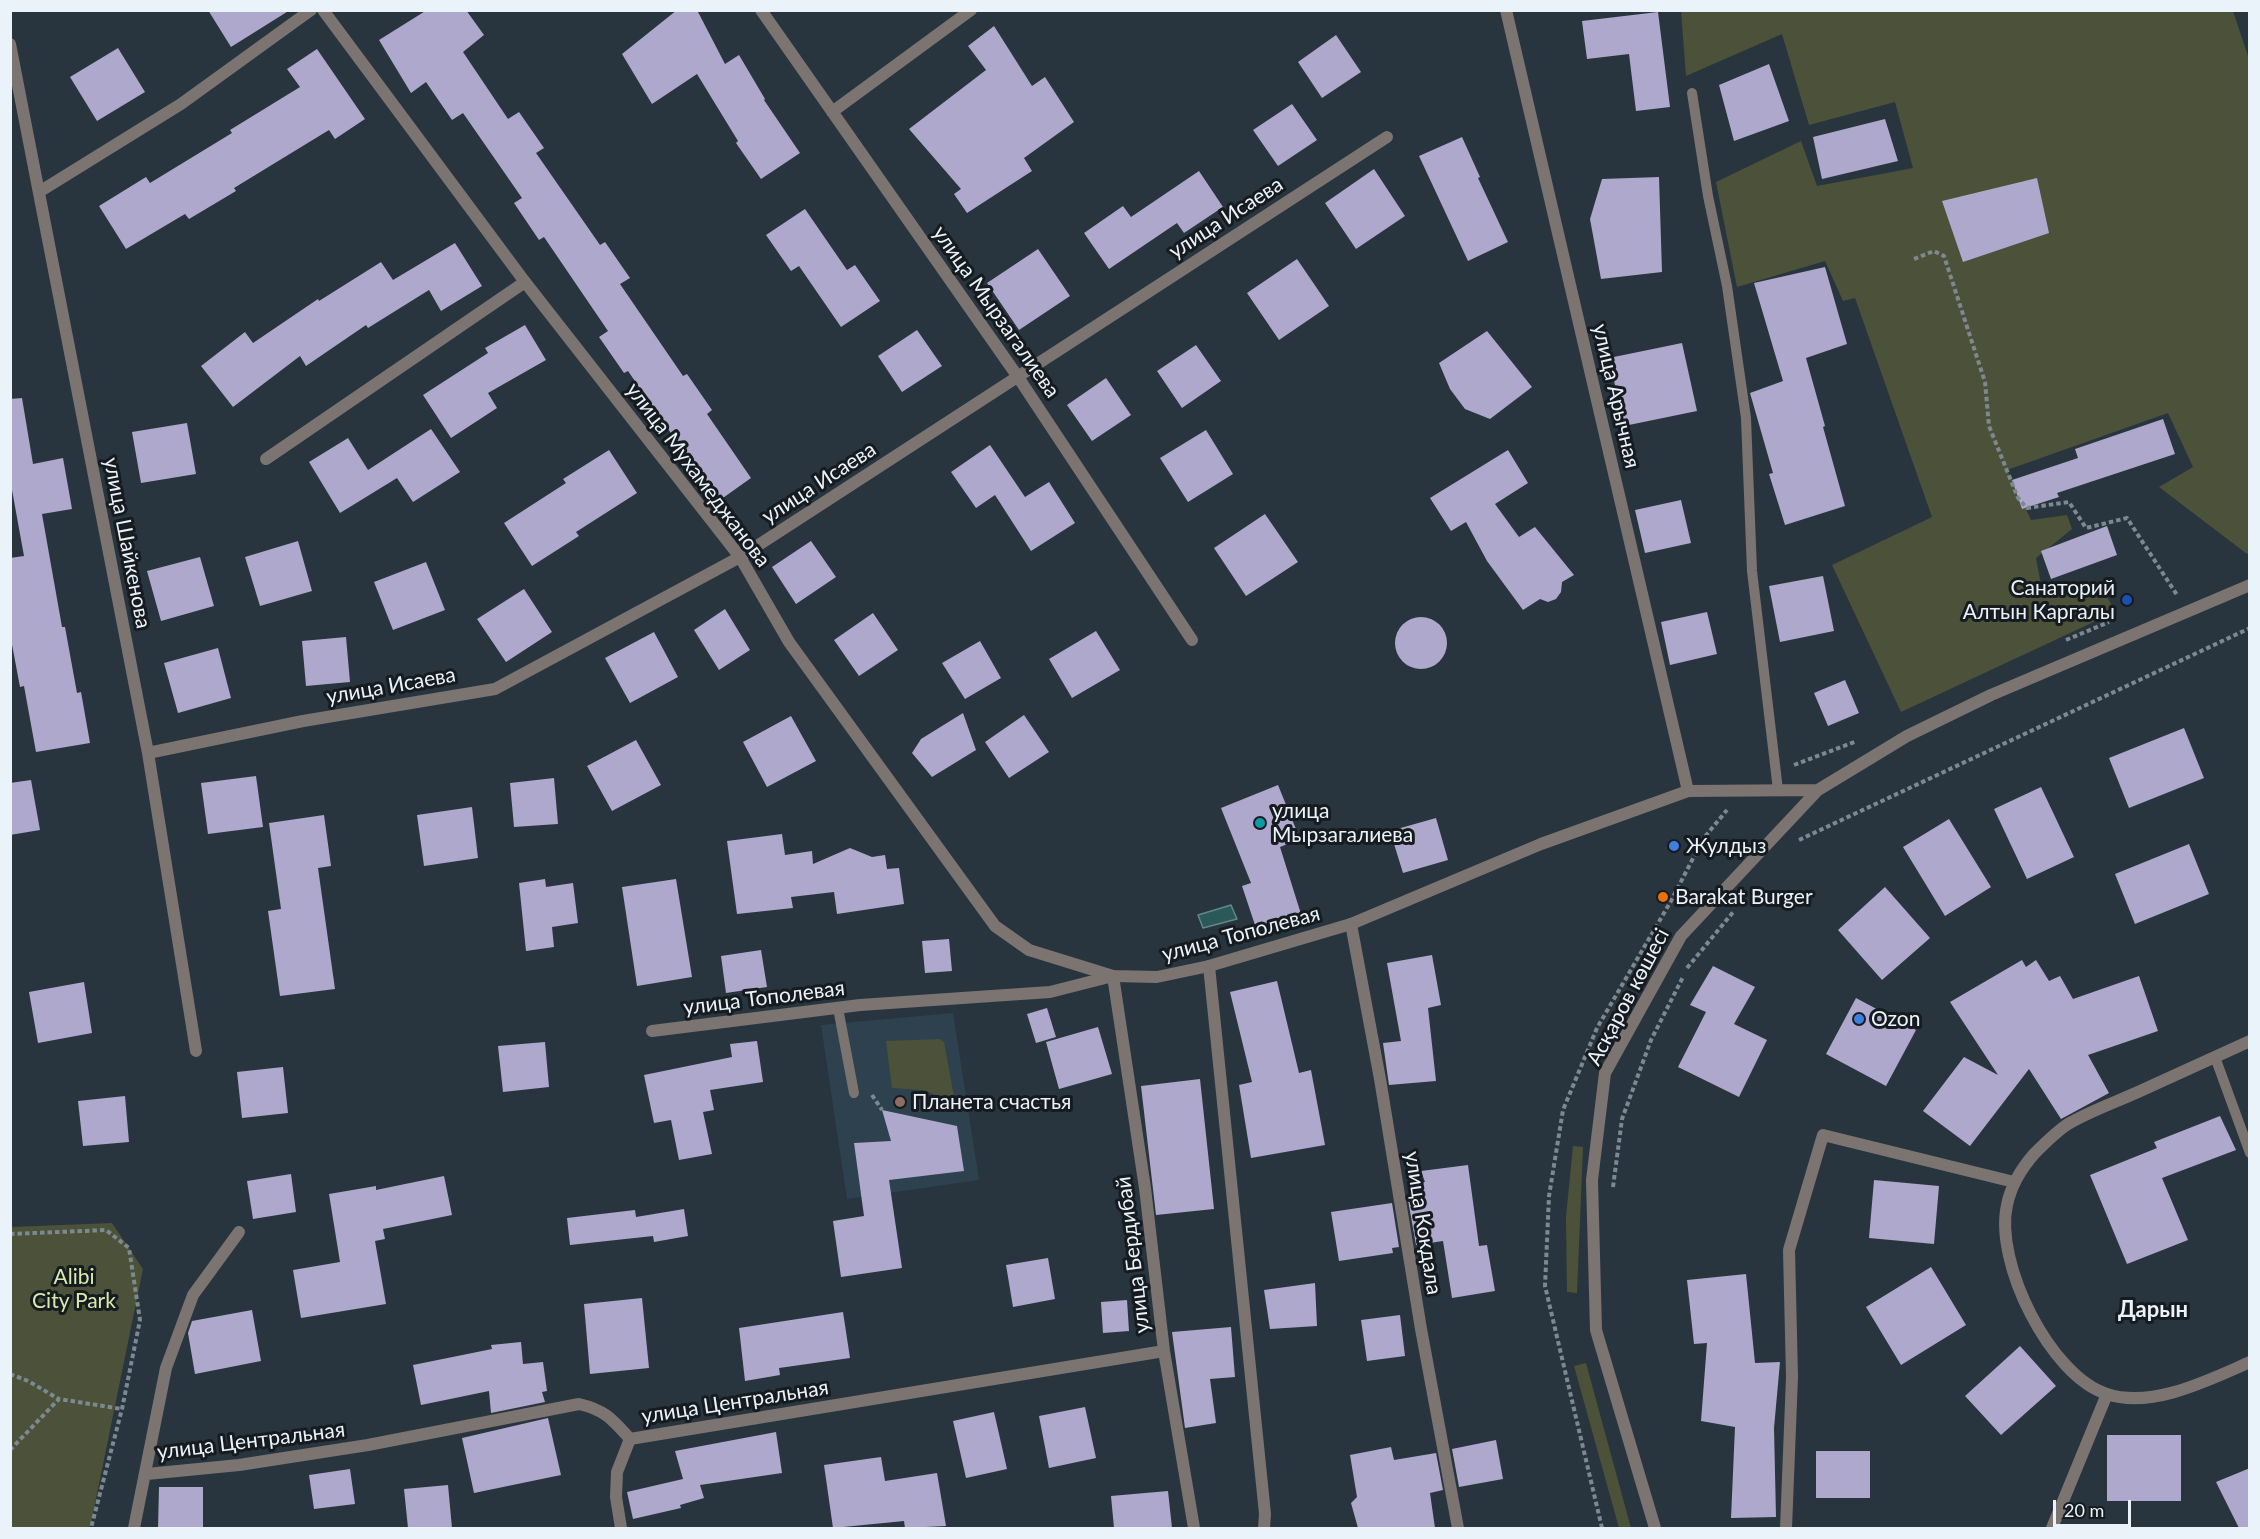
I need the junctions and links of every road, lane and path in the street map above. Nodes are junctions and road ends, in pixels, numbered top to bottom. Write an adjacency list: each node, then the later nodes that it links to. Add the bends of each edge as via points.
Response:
1 (311, 10): 10 (street, via 181,104)
2 (323, 10): 12 (street, улица Мухамеджанова)
3 (761, 10): 8 (street, улица Мырзагалиева)
4 (971, 10): 8 (street)
5 (1506, 10): 29 (street, улица Арычная)
6 (10, 44): 10 (street, улица Шайкенова)
7 (1692, 93): 26 (lane, via 1746,418 1752,571)
8 (832, 112): 13 (street, улица Мырзагалиева)
9 (1387, 137): 13 (street, улица Исаева)
10 (39, 192): 25 (street, улица Шайкенова)
11 (1914, 259): 18 (path, via 1934,251 1944,256 1985,382 1989,426 2018,498 2027,508 2069,502 2086,528 2127,518)
12 (525, 282): 14 (street); 15 (street, улица Мухамеджанова)
13 (1018, 377): 15 (street, улица Исаева); 22 (street, улица Мырзагалиева)
14 (266, 459)
15 (740, 557): 25 (street, улица Исаева, via 495,689 303,721); 35 (street, улица Мухамеджанова, via 789,642 995,926 1029,950)
16 (2250, 585): 28 (street, Асқаров көшесі, via 1991,695 1907,736)
17 (2187, 591): 18 (path)
18 (2177, 595): 19 (path)
19 (2168, 598)
20 (2112, 620): 23 (path)
21 (2250, 628): 31 (path)
22 (1192, 640)
23 (2062, 642)
24 (1863, 738): 26 (path)
25 (148, 753): 39 (street, улица Шайкенова)
26 (1777, 771): 27 (lane)
27 (1778, 790): 28 (street, улица Тополевая); 30 (street, улица Тополевая)
28 (1818, 790): 63 (street, Асқаров көшесі, via 1681,936 1605,1073 1592,1180 1596,1330)
29 (1688, 791): 30 (street, улица Тополевая); 33 (street, улица Тополевая, via 1541,844)
30 (1743, 791): 62 (path, via 1703,839 1597,1028 1563,1110 1549,1196 1545,1286)
31 (1797, 841)
32 (1737, 907): 44 (path, via 1688,968 1651,1040 1622,1119)
33 (1351, 924): 34 (street, улица Тополевая); 61 (street, улица Кокдала)
34 (1209, 966): 35 (street, улица Тополевая, via 1157,977); 60 (street)
35 (1113, 976): 36 (street, улица Тополевая, via 1050,992); 47 (street, улица Бердибай, via 1145,1188)
36 (838, 1008): 37 (street, улица Тополевая); 41 (lane)
37 (652, 1031)
38 (2250, 1041): 40 (street)
39 (196, 1051)
40 (2215, 1057): 42 (lane); 43 (street, via 2068,1124 2035,1154)
41 (854, 1093)
42 (2250, 1154)
43 (2014, 1182): 50 (street, via 2006,1207 2006,1240 2017,1284 2038,1330 2062,1360 2084,1383); 64 (street, via 1823,1135 1789,1250 1792,1377)
44 (1613, 1188)
45 (239, 1232): 55 (street, via 193,1295 166,1368)
46 (10, 1234): 52 (path, via 106,1230 129,1248 140,1320)
47 (1164, 1351): 53 (street, улица Центральная); 59 (street, улица Бердибай)
48 (2250, 1362): 50 (street, via 2173,1392 2138,1398)
49 (10, 1374): 51 (path)
50 (2107, 1394): 65 (street)
51 (59, 1399): 52 (path); 54 (path)
52 (122, 1409): 56 (path)
53 (630, 1439): 55 (street, улица Центральная, via 609,1415 579,1404 368,1445); 58 (street, via 617,1472)
54 (10, 1450)
55 (147, 1474): 57 (street)
56 (92, 1528)
57 (134, 1528)
58 (621, 1528)
59 (1194, 1528)
60 (1264, 1528)
61 (1458, 1528)
62 (1602, 1528)
63 (1655, 1528)
64 (1786, 1528)
65 (2052, 1528)

